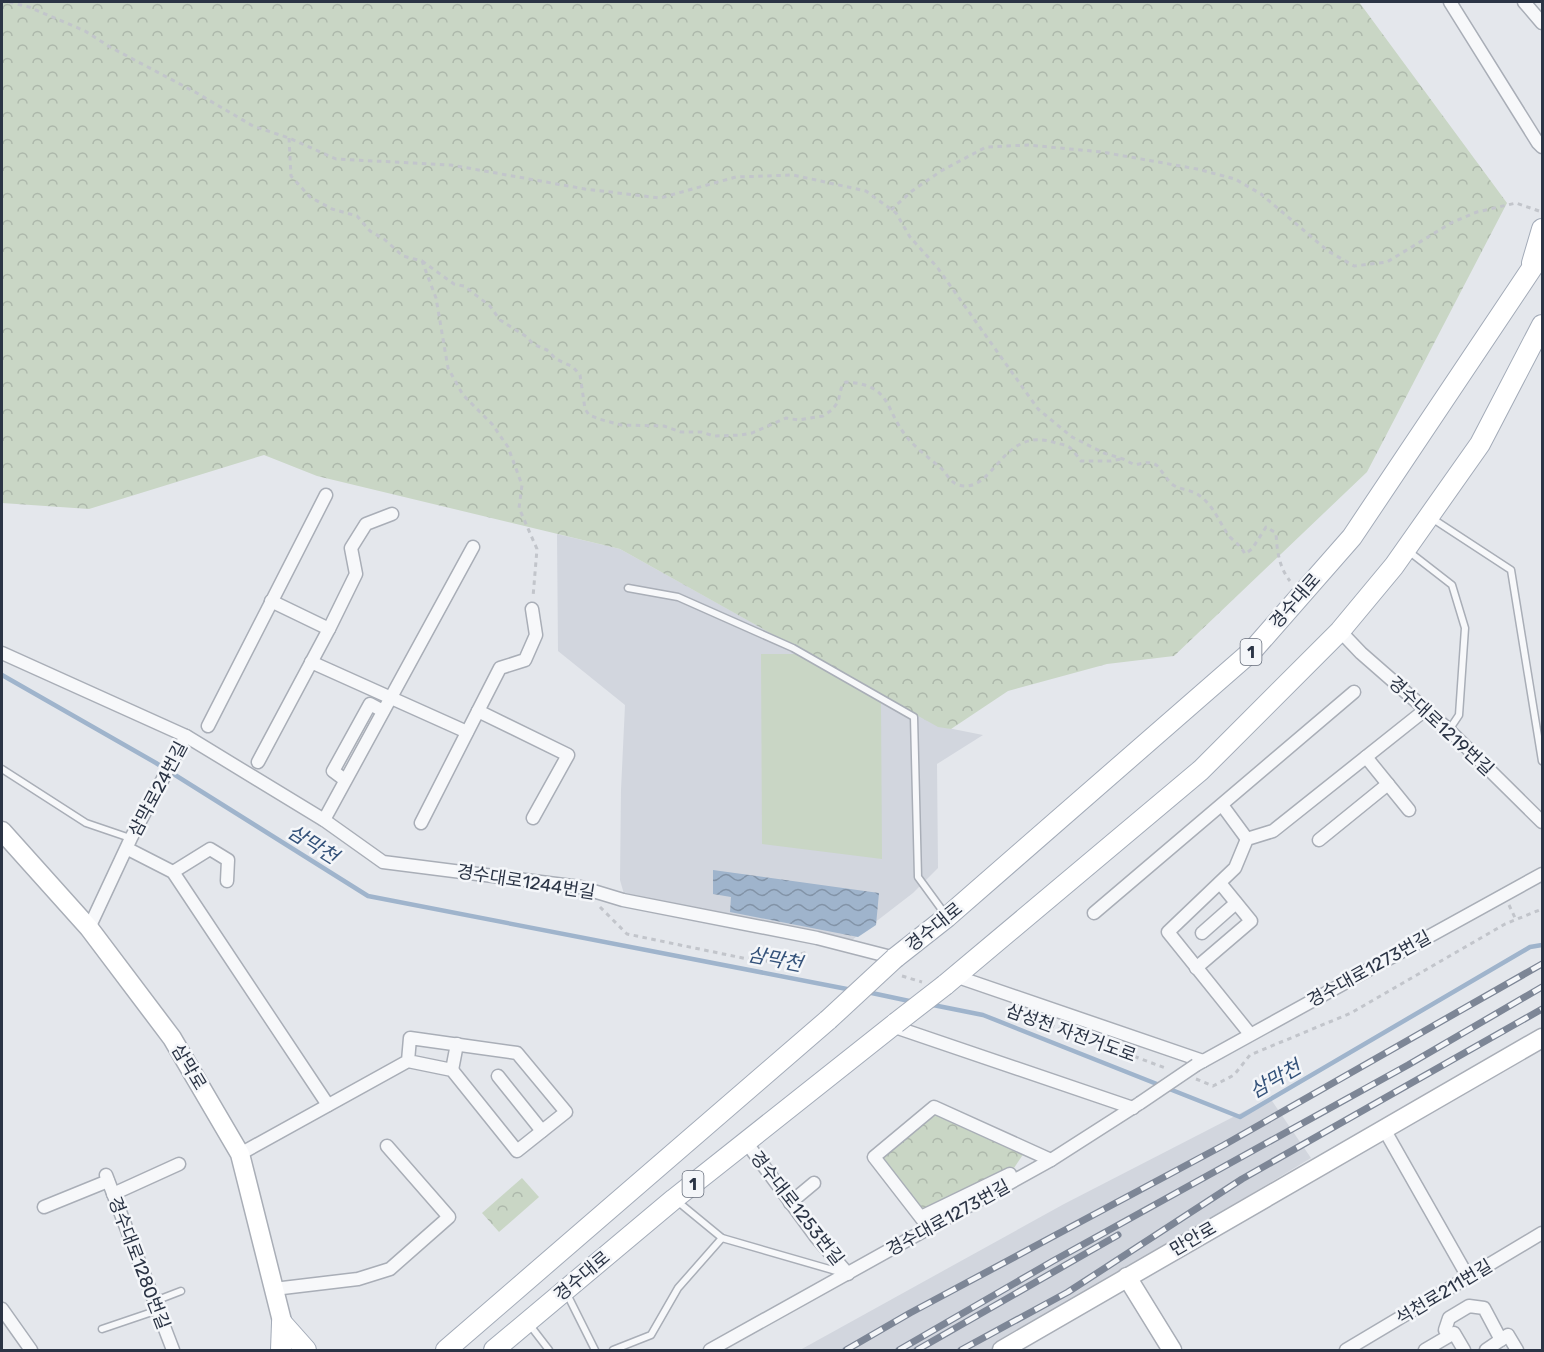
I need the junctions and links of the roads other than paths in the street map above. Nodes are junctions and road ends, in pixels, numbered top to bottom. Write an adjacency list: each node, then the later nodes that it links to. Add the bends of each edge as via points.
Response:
1 (1450, 2): 4 (street)
2 (1524, 2): 3 (street)
3 (1542, 23)
4 (1542, 147)
5 (1542, 229): 7 (main road)
6 (1542, 253): 7 (main road, 경수대로 / 1)
7 (1528, 274): 51 (main road, 경수대로 / 1, via 1352,537 1252,651)
8 (1542, 325): 9 (main road, 1)
9 (1538, 338): 12 (main road, 1, via 1480,444)
10 (326, 495): 16 (street)
11 (392, 514): 18 (street, via 366,524 351,548 356,574)
12 (1430, 516): 14 (main road, 1); 31 (lane, via 1511,570)
13 (473, 547): 23 (street)
14 (1406, 549): 19 (main road, 1); 27 (lane, via 1452,585 1465,628 1459,715)
15 (628, 588): 51 (lane, via 678,597 772,638 914,717 918,877)
16 (271, 601): 18 (street); 26 (street)
17 (532, 609): 25 (street, via 536,635 525,660 500,668)
18 (329, 629): 21 (street)
19 (1340, 631): 24 (street, 경수대로1219번길); 56 (main road, 1, via 1201,770)
20 (2, 653): 29 (street, 삼막로24번길)
21 (311, 662): 23 (street); 32 (street)
22 (1354, 692): 35 (street)
23 (390, 697): 28 (street); 38 (street)
24 (1425, 710): 27 (street, 경수대로1219번길); 30 (street)
25 (478, 711): 28 (street); 37 (street, via 568,755)
26 (208, 726)
27 (1449, 730): 39 (street, 경수대로1219번길)
28 (467, 732): 40 (street)
29 (186, 736): 38 (street, 경수대로1244번길); 44 (street, 삼막로24번길)
30 (1366, 757): 34 (street); 42 (street, via 1273,831)
31 (1542, 761)
32 (258, 762)
33 (2, 769): 44 (lane, via 86,823)
34 (1388, 784): 36 (street); 43 (street)
35 (1222, 805): 42 (street); 50 (street)
36 (1409, 810)
37 (533, 818)
38 (324, 820): 54 (street, 경수대로1244번길, via 383,862 580,887 623,900 817,938)
39 (1542, 822)
40 (421, 823)
41 (2, 831): 52 (street, 삼막로)
42 (1247, 839): 48 (street, via 1235,868)
43 (1319, 840)
44 (129, 844): 45 (street); 52 (street, 삼막로24번길)
45 (173, 872): 47 (street, via 210,849 228,860); 65 (street)
46 (1542, 874): 58 (street, 경수대로1273번길)
47 (227, 881)
48 (1220, 882): 49 (street); 55 (street, via 1168,932)
49 (1236, 903): 53 (street); 55 (street, via 1251,921)
50 (1094, 913)
51 (947, 917): 54 (main road, 경수대로 / 1)
52 (89, 928): 71 (street, 삼막로, via 172,1038)
53 (1202, 933)
54 (895, 966): 103 (main road, 경수대로 / 1, bridge)
55 (1196, 968): 58 (street)
56 (942, 982): 57 (main road, 1, bridge); 62 (street)
57 (894, 1025): 66 (street); 69 (main road, 경수대로 / 1)
58 (1250, 1034): 62 (street, 경수대로1273번길)
59 (1542, 1038): 67 (street, 만안로)
60 (457, 1044): 61 (street, via 410,1038); 63 (street); 68 (street, via 517,1053 566,1112)
61 (408, 1061): 63 (street); 65 (street)
62 (1199, 1063): 66 (street, 경수대로1273번길, bridge)
63 (452, 1070): 68 (street, via 517,1151)
64 (498, 1076): 68 (street)
65 (328, 1105): 71 (street)
66 (1136, 1105): 72 (street, 경수대로1273번길)
67 (1384, 1129): 85 (street, 만안로); 86 (street)
68 (542, 1131)
69 (746, 1142): 77 (main road, 경수대로 / 1); 78 (street, 경수대로1253번길)
70 (387, 1146): 87 (street, via 449,1218 390,1269 358,1279)
71 (240, 1154): 87 (street, 삼막로)
72 (1051, 1160): 80 (street, via 934,1107 874,1157); 81 (street, 경수대로1273번길)
73 (179, 1164): 76 (street)
74 (1010, 1174): 80 (street)
75 (814, 1183): 78 (street)
76 (113, 1194): 79 (street, 경수대로1280번길, via 107,1178); 90 (street, 경수대로1280번길)
77 (674, 1199): 83 (lane); 88 (main road, 경수대로 / 1)
78 (790, 1203): 84 (street, 경수대로1253번길)
79 (44, 1207)
80 (921, 1217): 81 (street)
81 (929, 1228): 84 (street, 경수대로1273번길)
82 (1542, 1233): 86 (street, 석천로211번길)
83 (722, 1238): 84 (lane); 106 (lane, via 678,1288 651,1335)
84 (848, 1274): 107 (street, 경수대로1273번길)
85 (1127, 1277): 108 (street, 만안로); 109 (street)
86 (1468, 1277): 110 (street, 석천로211번길)
87 (274, 1289): 93 (street, 삼막로)
88 (565, 1290): 92 (main road, 경수대로 / 1); 105 (lane)
89 (181, 1291): 90 (lane)
90 (156, 1306): 94 (lane); 99 (street, 경수대로1280번길)
91 (2, 1309): 98 (street)
92 (527, 1322): 97 (main road, 경수대로 / 1); 104 (lane)
93 (282, 1323): 100 (main road); 101 (street, 삼막로); 102 (main road)
94 (102, 1329)
95 (1445, 1330): 96 (street, via 1449,1318 1469,1306 1484,1308)
96 (1501, 1340): 113 (street); 114 (street, via 1508,1335)
97 (497, 1349)
98 (31, 1350)
99 (173, 1350)
100 (281, 1350)
101 (288, 1350)
102 (306, 1350)
103 (446, 1350)
104 (549, 1350)
105 (596, 1350)
106 (613, 1350)
107 (710, 1350)
108 (1002, 1350)
109 (1172, 1350)
110 (1346, 1350)
111 (1425, 1350): 112 (street, via 1454,1333)
112 (1464, 1350)
113 (1486, 1350)
114 (1517, 1350)

